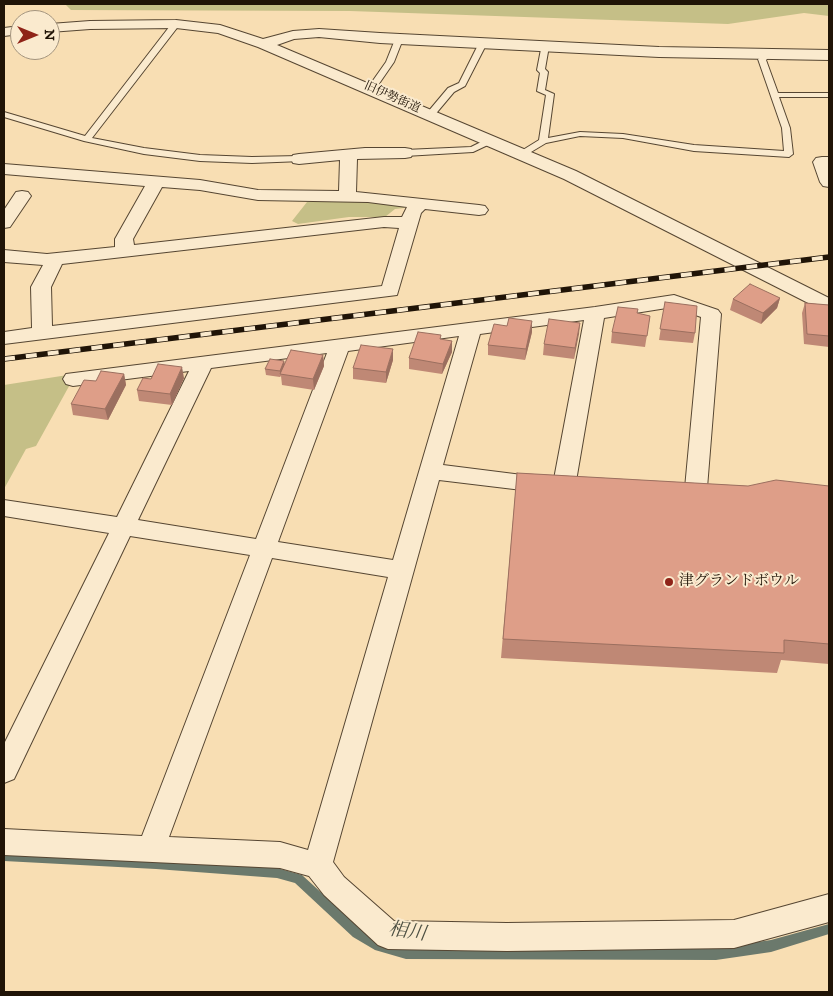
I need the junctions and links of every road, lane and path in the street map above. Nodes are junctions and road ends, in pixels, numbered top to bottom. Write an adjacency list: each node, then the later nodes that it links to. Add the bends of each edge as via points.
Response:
1 (176, 24): 2 (street, 旧伊勢街道); 5 (street, 旧伊勢街道, via 220,29); 14 (lane)
2 (60, 27)
3 (399, 39): 4 (street); 5 (street, via 308,33); 9 (lane, via 390,62)
4 (483, 43): 6 (street); 13 (lane, via 462,84 451,90)
5 (263, 44): 9 (street, 旧伊勢街道)
6 (545, 46): 8 (street); 16 (lane, via 541,90 550,94)
7 (829, 55): 8 (street)
8 (766, 56): 10 (lane, via 762,59)
9 (371, 89): 13 (street, 旧伊勢街道)
10 (775, 95): 11 (lane); 16 (lane, via 786,128 789,154 694,148 612,135 580,134)
11 (829, 95)
12 (4, 114): 14 (lane)
13 (430, 115): 15 (street, 旧伊勢街道)
14 (86, 139): 20 (lane, via 144,152 200,158)
15 (489, 140): 17 (lane, via 473,149); 19 (street, 旧伊勢街道)
16 (543, 141): 19 (lane)
17 (405, 153): 18 (street)
18 (349, 154): 20 (street); 26 (street)
19 (521, 155): 34 (street, 旧伊勢街道, via 570,175)
20 (299, 158)
21 (829, 162): 24 (street, via 822,162)
22 (4, 169): 23 (street)
23 (156, 182): 26 (street, via 200,185 258,195); 31 (street, via 124,240)
24 (829, 182)
25 (22, 196): 29 (street)
26 (347, 196): 27 (street)
27 (421, 203): 28 (street); 30 (street, via 413,211)
28 (479, 210)
29 (4, 223)
30 (410, 223): 31 (street, via 384,222); 37 (street, via 390,291)
31 (125, 251): 33 (street)
32 (4, 256): 33 (street)
33 (55, 259): 37 (street, via 40,287)
34 (829, 306)
35 (595, 313): 36 (street); 42 (street, via 574,487); 43 (street, via 674,301 712,314)
36 (471, 329): 39 (street); 42 (street)
37 (42, 333): 38 (street)
38 (4, 338)
39 (340, 346): 40 (street); 46 (street)
40 (204, 362): 41 (street); 45 (street)
41 (73, 379)
42 (431, 471): 47 (street)
43 (696, 488)
44 (4, 508): 45 (street)
45 (124, 526): 46 (street); 48 (street)
46 (265, 549): 47 (street); 50 (street)
47 (402, 570): 51 (street)
48 (4, 771)
49 (4, 842): 50 (street)
50 (151, 848): 51 (street, via 280,855)
51 (318, 864): 52 (street, via 334,886 388,935 734,934)
52 (829, 908)

